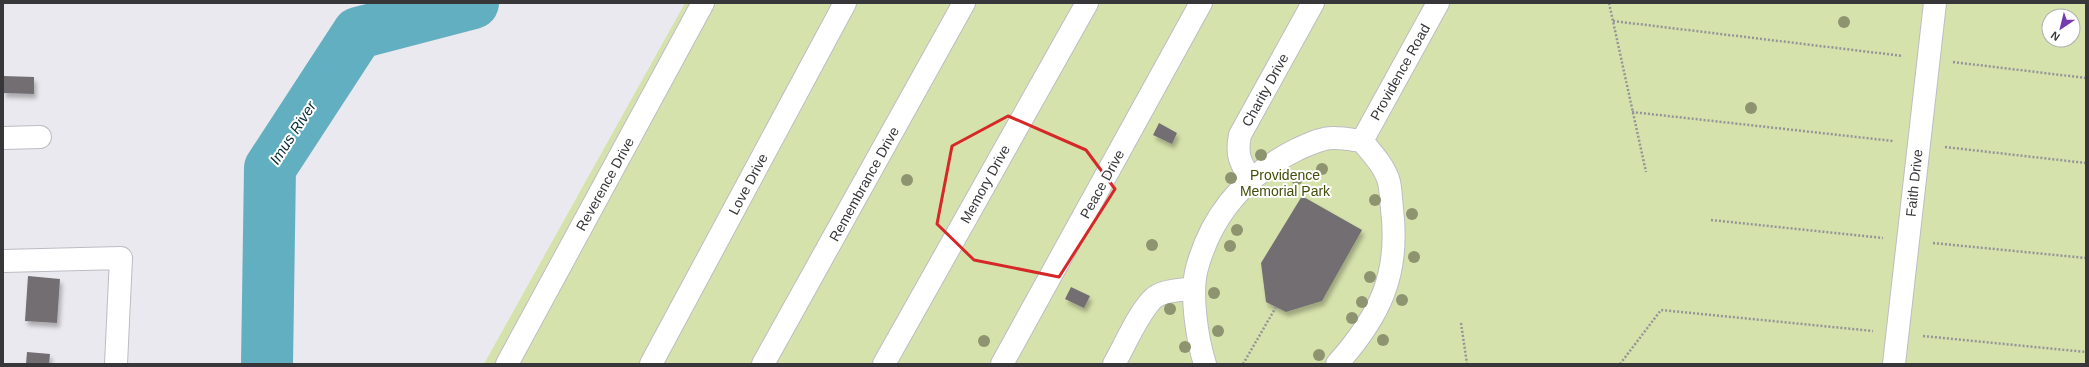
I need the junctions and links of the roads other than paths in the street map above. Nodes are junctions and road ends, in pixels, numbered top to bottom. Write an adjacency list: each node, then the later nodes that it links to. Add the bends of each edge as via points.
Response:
1 (703, 3): 16 (street, Reverence Drive)
2 (845, 3): 17 (street, Love Drive)
3 (964, 3): 18 (street, Remembrance Drive)
4 (1087, 3): 19 (street, Memory Drive)
5 (1201, 3): 20 (street, Peace Drive)
6 (1313, 3): 12 (street, Charity Drive, via 1240,135 1237,149 1240,162)
7 (1438, 3): 11 (street, Providence Road)
8 (1935, 3): 24 (street, Faith Drive)
9 (40, 137): 10 (street)
10 (3, 138)
11 (1362, 141): 12 (street, via 1334,137 1309,144 1275,160); 23 (street, via 1378,160 1389,181 1395,232 1390,279 1375,313 1357,342)
12 (1250, 178): 14 (street, via 1226,206 1208,237 1197,269)
13 (3, 260): 15 (street, via 121,258)
14 (1194, 288): 21 (street, via 1155,297 1145,309); 22 (street, via 1199,333)
15 (116, 364)
16 (507, 364)
17 (651, 364)
18 (764, 364)
19 (884, 364)
20 (1002, 364)
21 (1114, 364)
22 (1206, 364)
23 (1337, 364)
24 (1894, 364)

